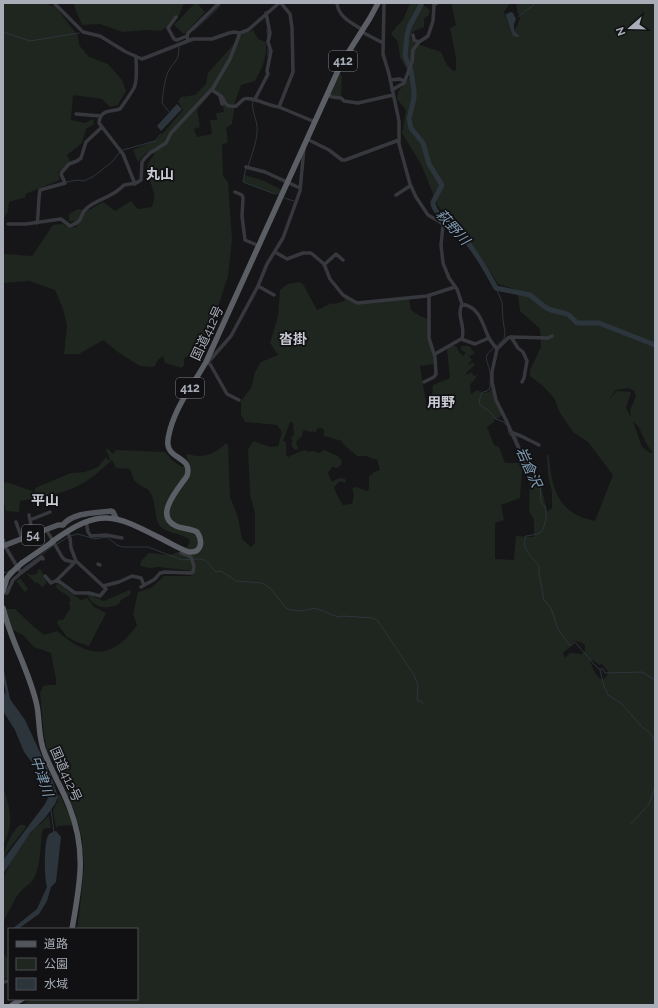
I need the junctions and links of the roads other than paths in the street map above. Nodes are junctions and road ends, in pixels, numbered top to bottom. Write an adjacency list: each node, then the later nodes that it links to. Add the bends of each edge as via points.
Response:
1 (54, 3): 17 (street, via 83,32 100,36)
2 (218, 3): 14 (street, via 188,33)
3 (280, 3): 9 (street); 27 (street, via 290,14 293,72)
4 (337, 3): 11 (street, via 340,14)
5 (378, 3): 11 (highway, 国道412号 / 412)
6 (384, 3): 16 (street)
7 (428, 3): 8 (street)
8 (435, 4): 15 (street, via 434,21 428,36)
9 (266, 14): 12 (street, via 248,30); 25 (street, via 271,51 268,74)
10 (176, 17): 14 (street, via 168,28 174,39)
11 (362, 31): 16 (street); 22 (highway, 国道412号 / 412, via 344,58)
12 (240, 33): 14 (street, via 232,32 212,39); 20 (street, via 230,59)
13 (413, 35): 15 (street, via 414,40)
14 (188, 39): 17 (street, via 145,58)
15 (419, 42): 19 (street, via 413,50 412,62)
16 (383, 43): 18 (street, via 383,54)
17 (136, 56): 29 (street, via 136,79 127,100 120,109 111,109)
18 (390, 80): 19 (street); 21 (street)
19 (404, 81): 21 (street)
20 (212, 90): 24 (street); 37 (street, via 171,133 166,143 150,153 142,162 142,178)
21 (392, 90): 23 (street)
22 (327, 94): 23 (street, via 358,103); 30 (highway, 国道412号 / 412)
23 (393, 95): 33 (street)
24 (220, 96): 25 (street, via 225,104 234,107 244,99); 26 (street)
25 (256, 99): 27 (street)
26 (222, 104)
27 (279, 107): 30 (street)
28 (76, 114): 29 (street, via 91,113)
29 (101, 116): 31 (street, via 99,122)
30 (315, 122): 32 (highway, 国道412号 / 412)
31 (102, 127): 37 (street, via 123,154); 42 (street, via 86,142 81,158 69,164 62,172 64,183 40,190)
32 (307, 139): 33 (street, via 345,160); 34 (highway, 国道412号 / 412)
33 (399, 140): 38 (street)
34 (304, 145): 36 (highway, 国道412号 / 412); 39 (street)
35 (247, 168): 36 (street, via 265,172)
36 (287, 183): 39 (street); 44 (highway, 国道412号 / 412)
37 (135, 184): 42 (street, via 124,185 117,192 89,206 78,222 70,226 61,219)
38 (410, 186): 41 (street); 49 (street, via 428,215 443,226 443,263)
39 (300, 188): 45 (street, via 286,232)
40 (235, 192): 44 (street, via 244,198 242,216 245,240)
41 (396, 195)
42 (37, 223): 43 (street)
43 (8, 224)
44 (259, 246): 59 (highway, 国道412号 / 412)
45 (275, 252): 47 (street, via 289,259 311,252); 48 (street)
46 (343, 260): 47 (street, via 336,254)
47 (324, 265): 51 (street, via 336,287 355,302)
48 (258, 286): 50 (street); 59 (street, via 231,336)
49 (454, 287): 51 (street); 52 (street)
50 (274, 295)
51 (429, 295): 58 (street, via 429,335)
52 (462, 304): 55 (street, via 468,305 478,314); 56 (street, via 459,315 464,328)
53 (552, 336): 54 (street)
54 (511, 337): 57 (street); 61 (street, via 523,352 526,361)
55 (489, 338): 56 (street, via 475,344); 57 (street)
56 (462, 339): 58 (street)
57 (496, 348): 63 (street, via 492,382 497,402)
58 (435, 354): 60 (street, via 436,376)
59 (206, 362): 62 (street, via 210,364 227,394); 81 (highway, 国道412号 / 412, via 176,411 168,442 171,452 185,463 188,472 167,506 168,517 177,526 194,531 201,540 196,551)
60 (424, 382)
61 (522, 382)
62 (239, 400)
63 (513, 436): 64 (street, via 521,436); 65 (street)
64 (539, 445)
65 (527, 472)
66 (50, 512): 69 (street)
67 (29, 514): 69 (street)
68 (116, 518): 70 (highway); 72 (main road, 54, via 111,511 79,516); 81 (highway, via 131,523)
69 (30, 520): 75 (street)
70 (86, 521): 74 (highway); 76 (street, via 92,538)
71 (18, 524): 78 (street)
72 (63, 525): 73 (main road, 54); 74 (main road)
73 (46, 529): 75 (main road, 54); 79 (street)
74 (68, 534): 79 (highway); 83 (street)
75 (33, 535): 78 (main road, 54)
76 (122, 538)
77 (3, 539): 80 (street)
78 (22, 539): 80 (main road, 54)
79 (54, 543): 83 (street, via 63,559); 88 (highway, bridge, via 11,573)
80 (4, 546): 84 (street)
81 (183, 552): 87 (street, via 192,560 192,573 160,573 154,580 142,586 141,578 132,576)
82 (43, 559): 84 (street)
83 (74, 561): 86 (street); 87 (street)
84 (20, 571): 88 (street, via 6,593)
85 (45, 576): 86 (street, via 51,582)
86 (57, 580): 87 (street, via 75,593 100,596 106,589)
87 (103, 586)
88 (3, 592)
89 (3, 608): 90 (highway, 国道412号, via 37,706 41,745 70,807 79,839 80,876)
90 (72, 928)

